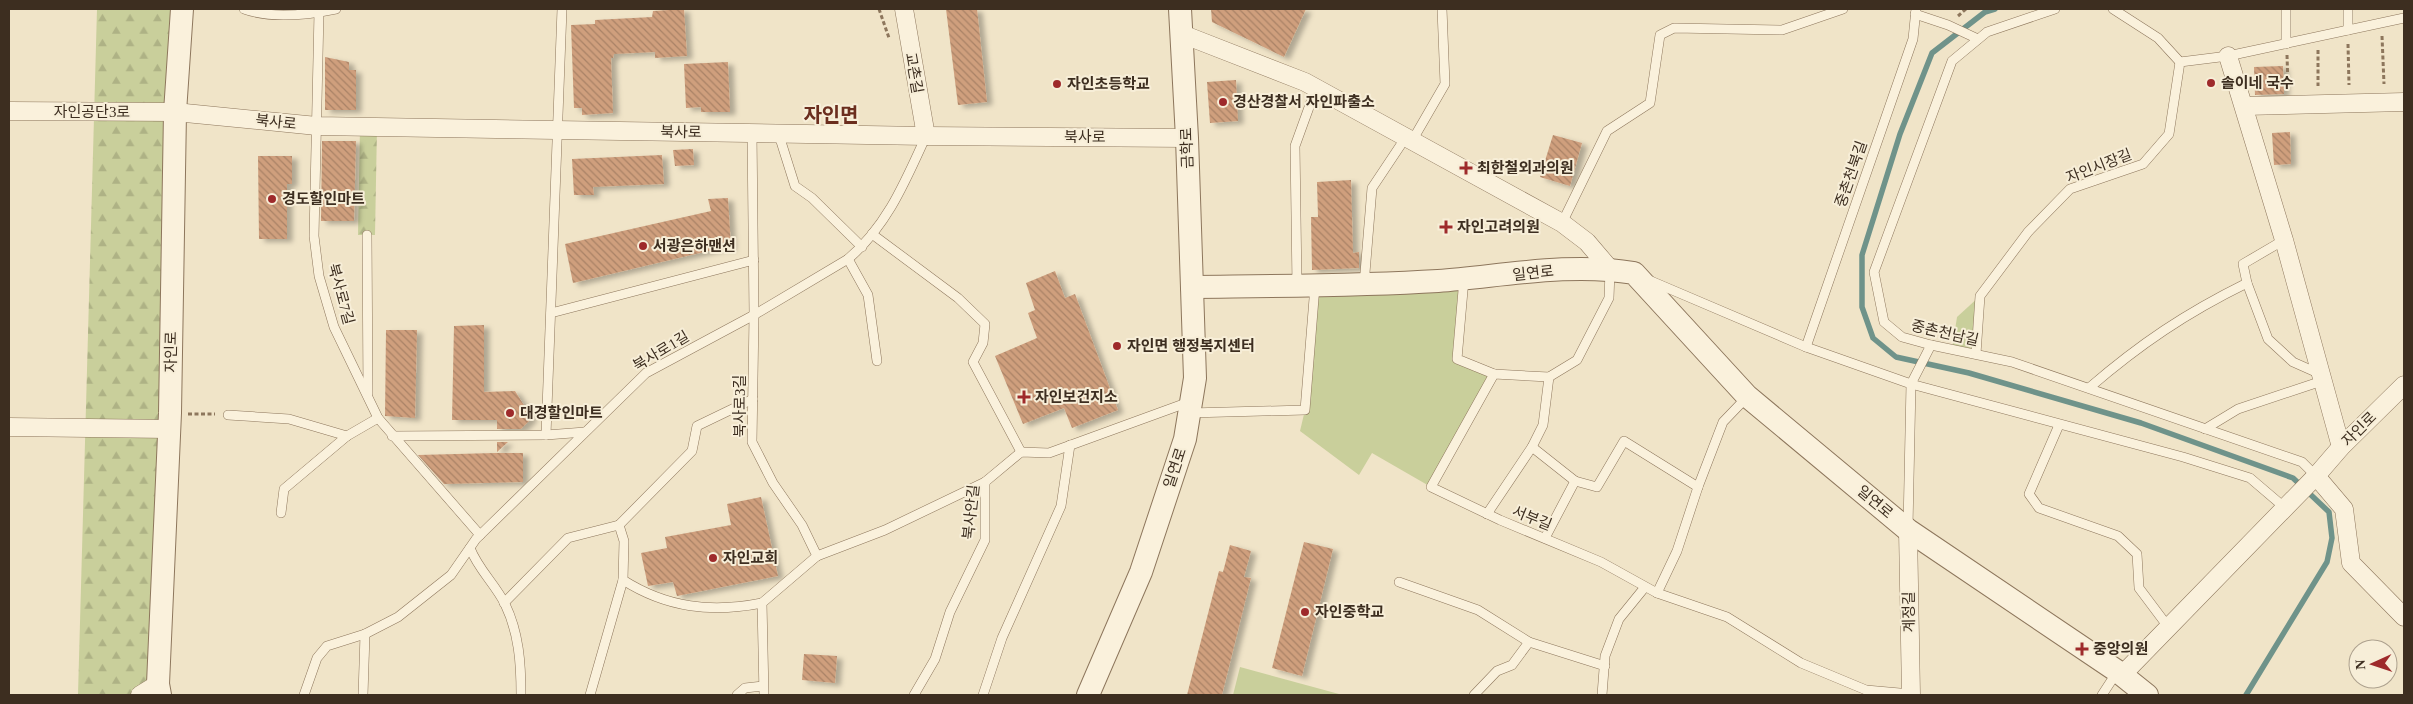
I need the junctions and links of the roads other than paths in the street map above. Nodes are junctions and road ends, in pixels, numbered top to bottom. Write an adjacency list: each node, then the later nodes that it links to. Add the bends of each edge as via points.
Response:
1 (182, 9): 26 (street, 자인로)
2 (244, 9): 13 (lane, via 259,14)
3 (336, 9): 13 (lane)
4 (562, 9): 28 (lane)
5 (904, 9): 31 (street, 교촌길)
6 (1180, 9): 17 (street, 금학로)
7 (1442, 9): 33 (lane, via 1445,84)
8 (1843, 9): 34 (lane, via 1782,30 1674,28 1660,35 1650,103 1607,131)
9 (2055, 9): 18 (lane, 중촌천남길, via 1987,32)
10 (2113, 9): 21 (lane, via 2158,38)
11 (2286, 9): 19 (lane)
12 (2348, 9): 16 (lane)
13 (319, 12): 27 (lane, 북사로7길)
14 (1915, 12): 18 (lane); 51 (lane, 중촌천북길, via 1913,39)
15 (2404, 18): 16 (lane)
16 (2348, 30): 19 (lane)
17 (1182, 34): 22 (street); 32 (street, 금학로)
18 (1978, 39): 50 (lane, 중촌천남길, via 1952,61 1874,272 1884,322 1902,337)
19 (2286, 44): 20 (lane)
20 (2228, 56): 21 (lane); 24 (street)
21 (2180, 62): 52 (lane, 자인시장길, via 2169,134 2143,164 2070,189 2028,232 1980,296)
22 (1316, 88): 33 (street); 46 (lane, via 1295,146)
23 (2404, 102): 24 (street)
24 (2244, 106): 37 (street)
25 (9, 111): 26 (street, 자인공단3로)
26 (175, 112): 27 (street, 북사로); 66 (street, 자인로)
27 (317, 126): 28 (street, 북사로); 60 (lane, 북사로7길, via 314,236 319,276 334,327)
28 (558, 129): 30 (street, 북사로); 48 (lane)
29 (778, 132): 30 (street, 북사로); 31 (street, 북사로); 38 (lane, via 796,186)
30 (752, 133): 40 (lane, 북사로3길)
31 (926, 136): 32 (street, 북사로); 35 (lane, 북사로1길, via 896,202)
32 (1187, 138): 47 (street, 금학로)
33 (1409, 139): 34 (street); 45 (lane, via 1372,188)
34 (1562, 223): 41 (street, via 1587,242)
35 (872, 234): 38 (lane, 북사로1길); 77 (lane, via 958,298 985,324 983,344 973,362)
36 (367, 235): 60 (lane)
37 (2284, 240): 44 (lane, via 2243,264); 56 (street)
38 (862, 248): 39 (lane, 북사로1길)
39 (848, 259): 49 (lane, 북사로1길); 53 (lane, via 868,295)
40 (754, 260): 48 (lane); 49 (lane, 북사로3길)
41 (1610, 269): 42 (street, 일연로); 43 (street, 일연로, via 1588,268); 55 (lane, via 1609,298 1577,360)
42 (1634, 273): 51 (lane); 61 (street, 일연로)
43 (1464, 279): 45 (street, 일연로); 54 (lane, via 1457,359)
44 (2247, 283): 56 (lane, via 2268,339 2293,362); 59 (lane, via 2201,306 2131,352)
45 (1364, 285): 46 (street, 일연로)
46 (1306, 286): 47 (street, 일연로); 63 (lane, via 1305,410)
47 (1192, 287): 63 (street, 일연로, via 1194,378)
48 (551, 313): 71 (lane)
49 (754, 315): 62 (lane, 북사로3길); 70 (lane, 북사로1길, via 646,373)
50 (1931, 345): 52 (lane, 중촌천남길); 57 (lane)
51 (1806, 347): 57 (lane)
52 (1976, 354): 59 (lane, 중촌천남길, via 2012,362)
53 (878, 361)
54 (1494, 374): 55 (lane); 84 (lane, 서부길, via 1431,487)
55 (1549, 377): 75 (lane, via 1543,425)
56 (2321, 378): 69 (lane, via 2238,409); 76 (street)
57 (1911, 384): 67 (lane); 86 (lane)
58 (2404, 385): 76 (street, 자인로)
59 (2089, 388): 69 (lane, 중촌천남길)
60 (368, 394): 65 (lane, 북사로7길)
61 (1747, 396): 81 (lane, via 1723,422); 86 (street, 일연로)
62 (753, 399): 85 (lane, via 697,426 692,451); 90 (lane, 북사로3길, via 752,442 773,484 802,525)
63 (1191, 407): 74 (lane); 112 (street, 일연로, via 1185,439 1140,572)
64 (228, 415): 72 (lane, via 289,418)
65 (378, 418): 72 (lane); 73 (lane, 북사로7길)
66 (170, 421): 68 (street); 104 (street, 자인로)
67 (2059, 425): 82 (lane, via 2250,478); 98 (lane, via 2030,494 2040,508 2118,536 2137,554 2139,588)
68 (9, 427)
69 (2205, 429): 78 (lane, 중촌천남길, via 2302,462)
70 (585, 432): 71 (lane); 87 (lane, 북사로1길)
71 (546, 435): 73 (lane)
72 (346, 436): 83 (lane, via 284,489)
73 (392, 436): 87 (lane, 북사로7길)
74 (1070, 445): 77 (lane, via 1049,452); 111 (lane, via 1061,506 1002,638)
75 (1532, 447): 79 (lane); 84 (lane)
76 (2341, 447): 78 (street, 자인로)
77 (1021, 452): 80 (lane, 북사안길)
78 (2316, 476): 82 (street, 자인로); 97 (street, via 2344,509 2352,563)
79 (1575, 481): 81 (lane, via 1596,487 1624,441); 88 (lane)
80 (986, 482): 90 (lane, via 885,530); 110 (lane, 북사안길, via 985,540 950,612 935,659)
81 (1698, 487): 94 (lane, via 1678,551)
82 (2284, 507): 98 (street, 자인로)
83 (281, 514)
84 (1487, 514): 88 (lane, 서부길)
85 (619, 525): 91 (lane, via 624,541); 95 (lane, via 568,538)
86 (1908, 530): 102 (street, 일연로); 115 (street, 계정길)
87 (480, 535): 89 (lane, 북사로1길)
88 (1545, 538): 93 (lane, 서부길, via 1602,562)
89 (470, 548): 95 (lane, via 476,564); 99 (lane, 북사로1길, via 451,575 398,617)
90 (817, 556): 96 (lane)
91 (623, 580): 96 (lane, via 668,601 702,608 732,609); 108 (lane)
92 (1399, 582): 100 (lane, via 1478,610)
93 (1645, 587): 94 (lane, 서부길); 101 (lane, via 1620,619 1605,656)
94 (1657, 593): 115 (lane, 서부길, via 1727,616 1801,663 1866,690)
95 (504, 603): 107 (lane, via 517,636)
96 (762, 603): 103 (lane)
97 (2404, 618)
98 (2169, 628): 102 (street, 자인로)
99 (365, 634): 105 (lane, 북사로1길, via 327,646 317,658); 106 (lane)
100 (1529, 642): 101 (lane); 113 (lane, via 1512,665 1496,671)
101 (1605, 666): 114 (lane)
102 (2120, 673): 116 (lane); 117 (street, 일연로)
103 (764, 691): 109 (lane, via 745,688)
104 (152, 692)
105 (304, 695)
106 (363, 695)
107 (522, 695)
108 (590, 695)
109 (737, 695)
110 (916, 695)
111 (983, 695)
112 (1088, 695)
113 (1474, 695)
114 (1602, 695)
115 (1911, 695)
116 (2102, 695)
117 (2146, 695)

